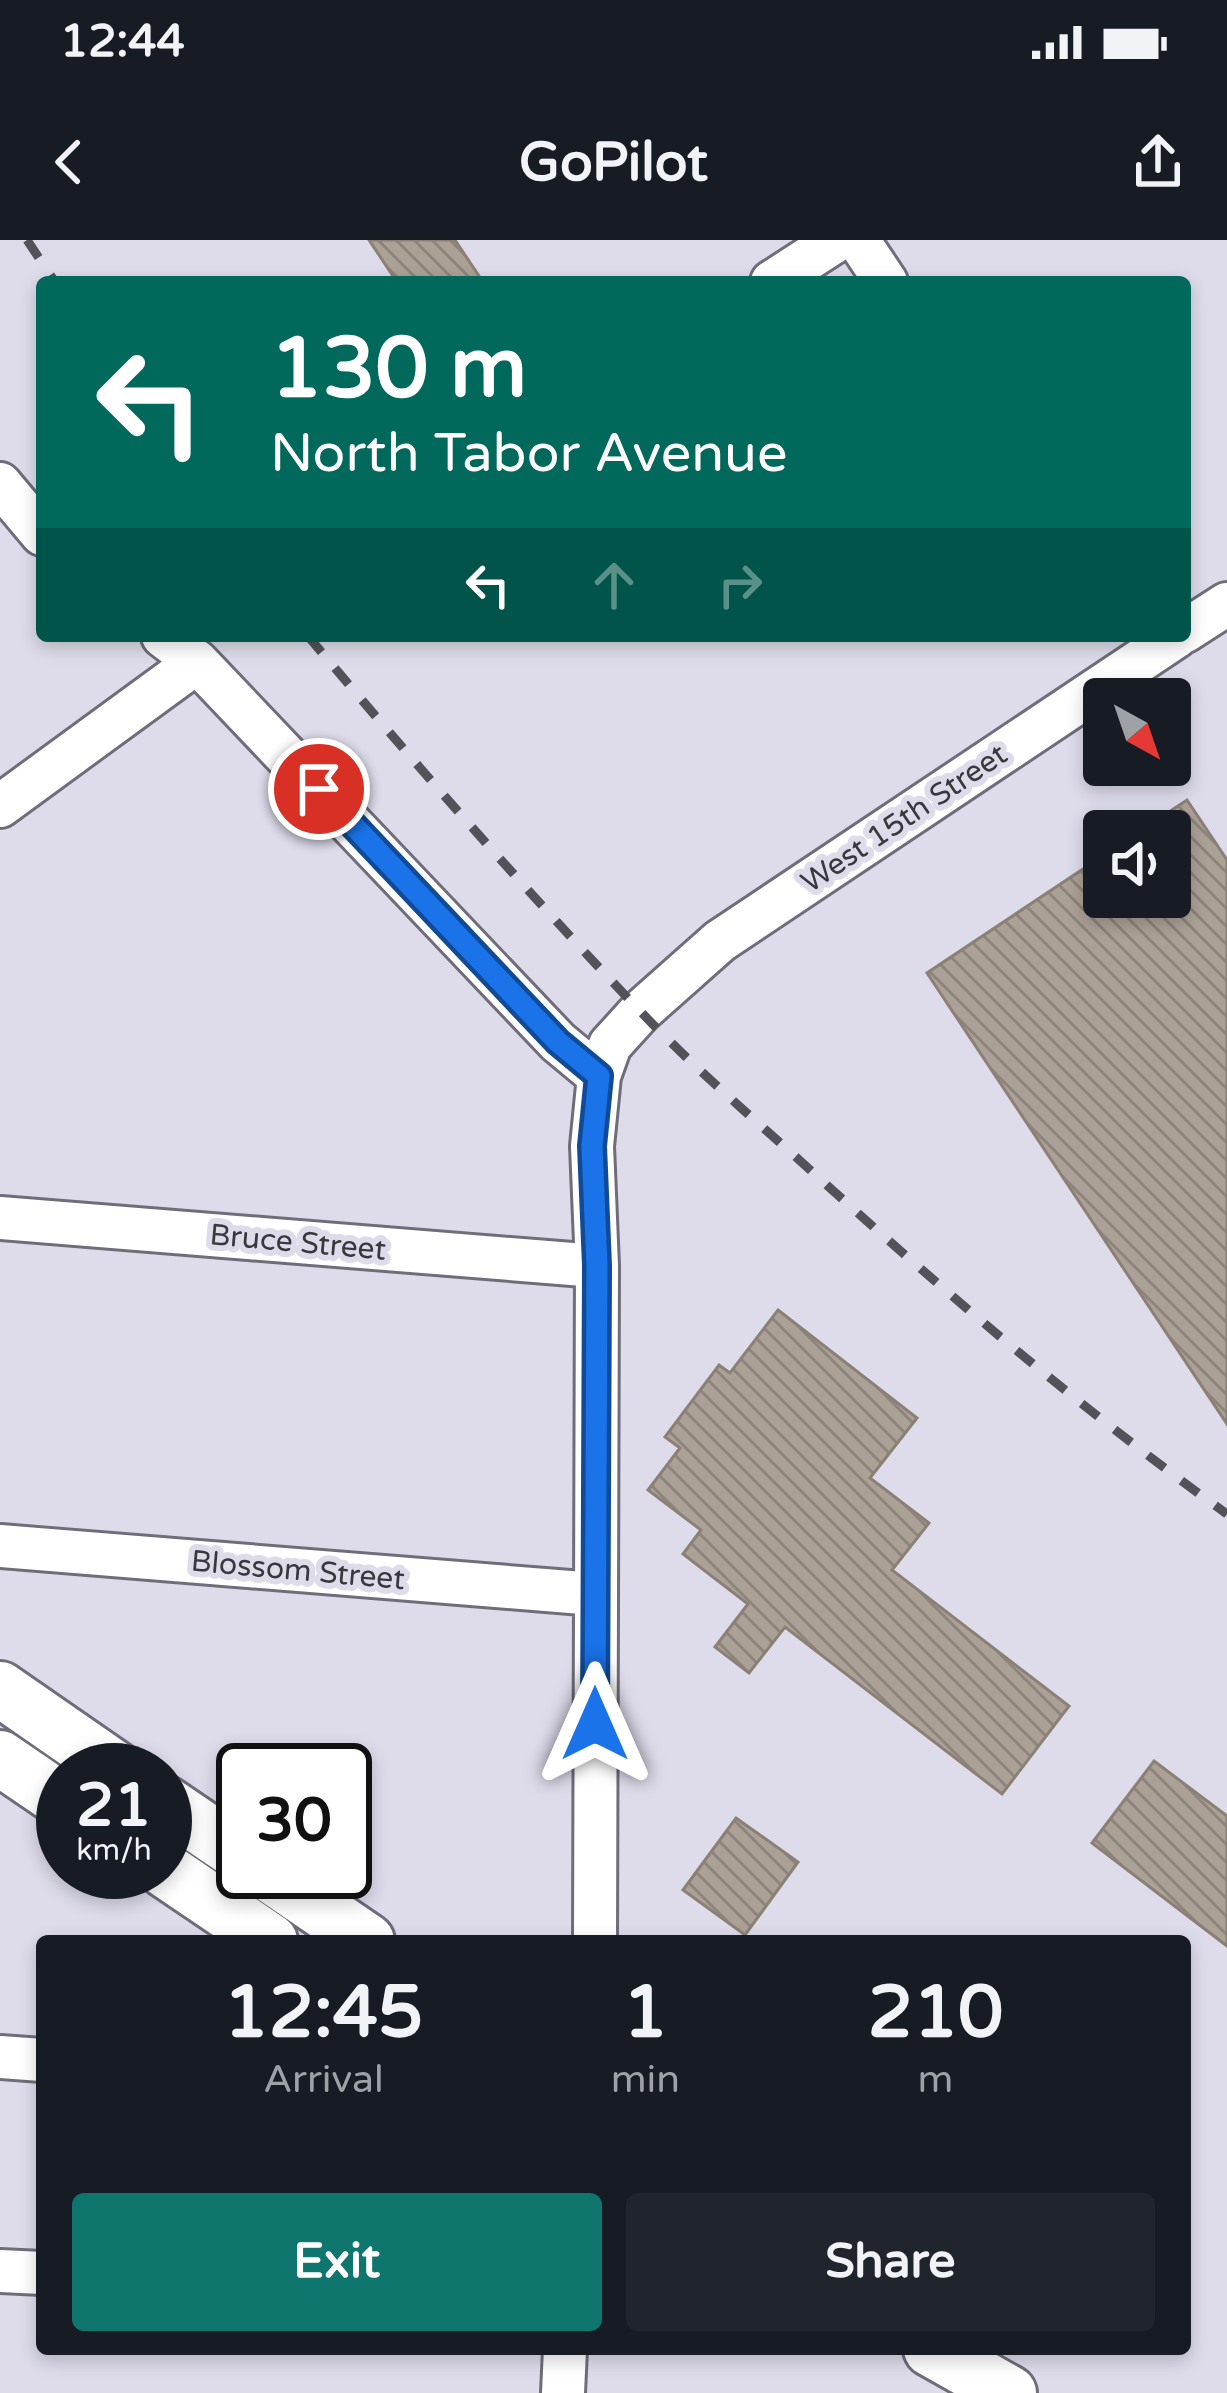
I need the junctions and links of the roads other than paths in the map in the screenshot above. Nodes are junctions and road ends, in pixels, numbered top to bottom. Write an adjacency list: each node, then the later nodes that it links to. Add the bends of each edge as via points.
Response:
1 (837, 240): 3 (street)
2 (858, 240): 4 (street)
3 (781, 276)
4 (882, 276)
5 (0, 484): 6 (street)
6 (36, 527)
7 (1227, 604): 8 (street)
8 (1191, 627)
9 (180, 649): 11 (street); 12 (street)
10 (1127, 649): 12 (street, West 15th Street, via 720,941 610,1045)
11 (0, 806)
12 (599, 1076): 14 (street, via 592,1146)
13 (0, 1218): 14 (street, Bruce Street)
14 (597, 1266): 16 (street)
15 (0, 1546): 16 (street, Blossom Street)
16 (595, 1594): 25 (street)
17 (0, 1690): 18 (main road)
18 (78, 1743)
19 (0, 1758): 20 (main road)
20 (36, 1783)
21 (192, 1888): 23 (main road)
22 (306, 1899): 24 (main road)
23 (261, 1935)
24 (358, 1935)
25 (595, 1935)
26 (0, 2057): 27 (street)
27 (36, 2060)
28 (0, 2271): 29 (street)
29 (36, 2273)
30 (565, 2355): 32 (street)
31 (942, 2355): 33 (main road)
32 (563, 2393)
33 (1009, 2393)

